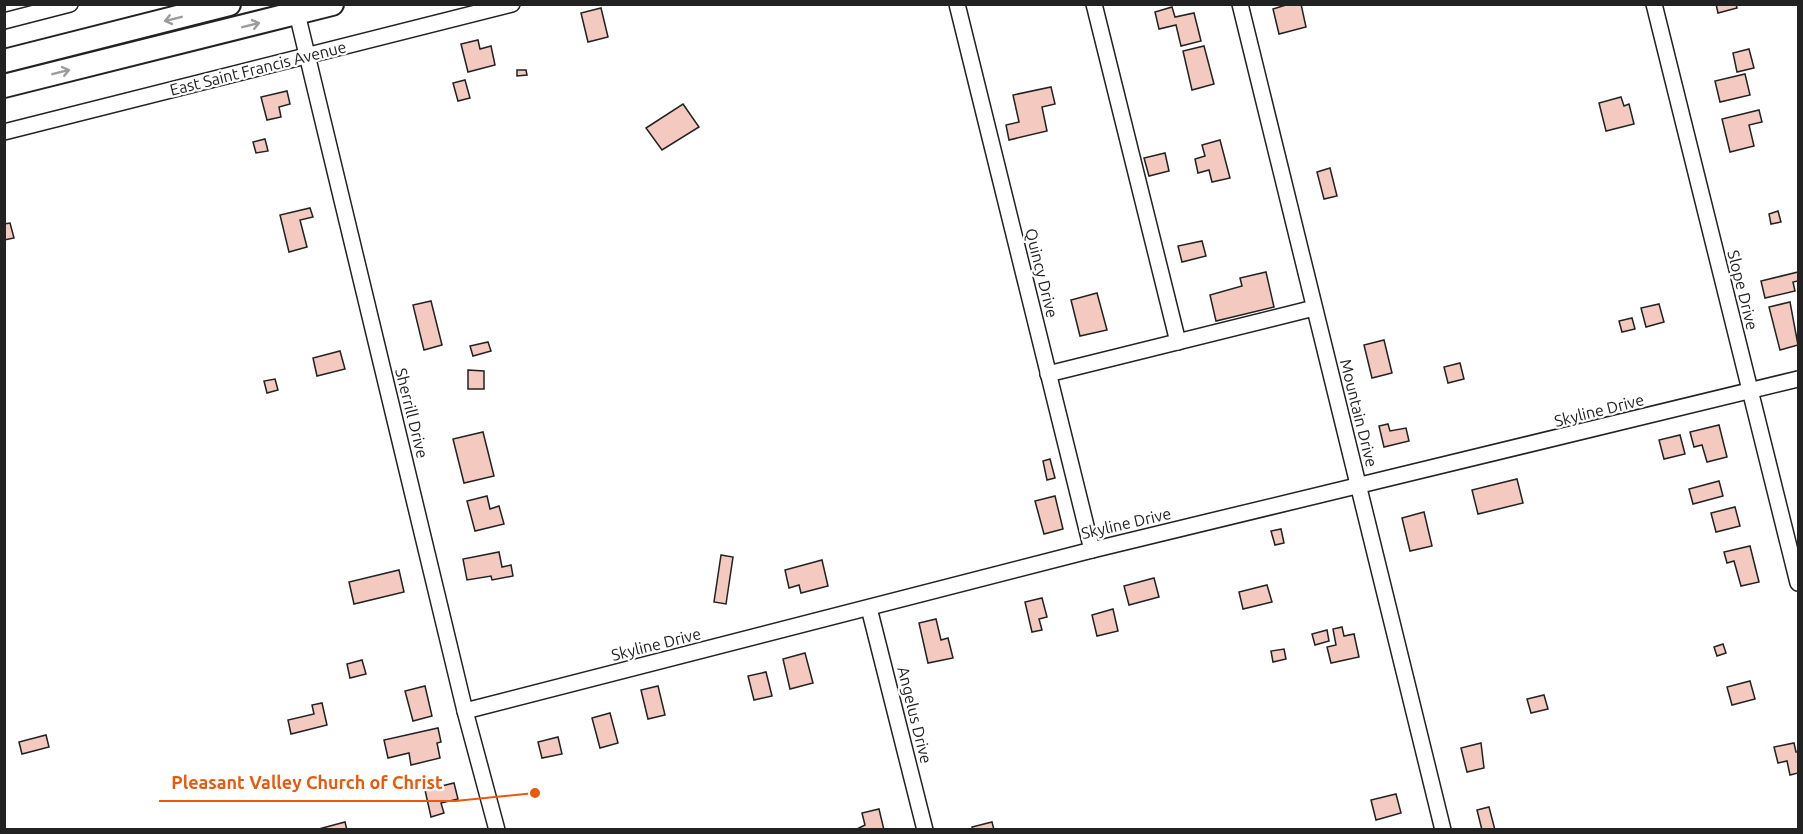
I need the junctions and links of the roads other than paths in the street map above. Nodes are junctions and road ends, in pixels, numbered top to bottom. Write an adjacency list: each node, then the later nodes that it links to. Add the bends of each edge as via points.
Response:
1 (70, 4): 10 (street)
2 (230, 4): 12 (highway, one-way to 12)
3 (332, 4): 9 (highway)
4 (512, 4): 11 (street, East Saint Francis Avenue)
5 (957, 4): 17 (street, Quincy Drive)
6 (1094, 4): 16 (street)
7 (1239, 4): 15 (street, Mountain Drive)
8 (1653, 4): 19 (street, Slope Drive)
9 (296, 9): 11 (street, Sherrill Drive); 13 (highway, one-way to 9)
10 (4, 21)
11 (307, 56): 14 (street, East Saint Francis Avenue); 24 (street, Sherrill Drive)
12 (4, 61)
13 (4, 86)
14 (4, 132)
15 (1314, 308): 16 (street); 20 (street, Mountain Drive)
16 (1178, 342): 17 (street)
17 (1048, 374): 21 (street, Quincy Drive)
18 (1798, 379): 19 (street, Skyline Drive)
19 (1750, 391): 20 (street, Skyline Drive); 22 (street, Slope Drive)
20 (1359, 487): 21 (street, Skyline Drive); 27 (street, Mountain Drive)
21 (1092, 550): 23 (street, Skyline Drive)
22 (1798, 583)
23 (869, 608): 24 (street, Skyline Drive); 26 (street, Angelus Drive)
24 (465, 711): 25 (street, Sherrill Drive)
25 (497, 830)
26 (925, 830)
27 (1443, 830)

